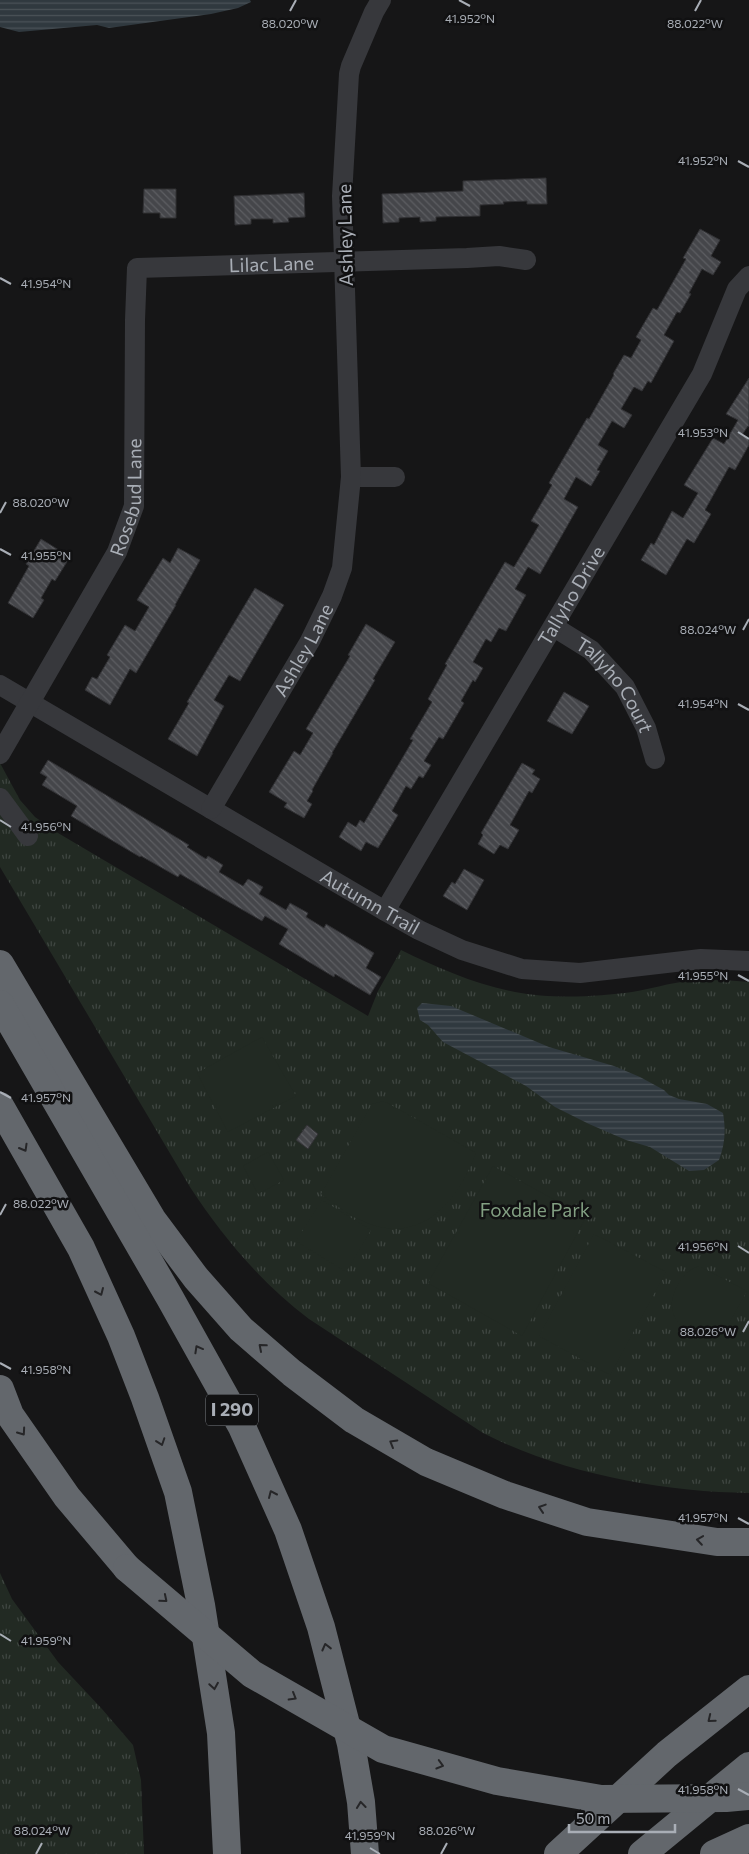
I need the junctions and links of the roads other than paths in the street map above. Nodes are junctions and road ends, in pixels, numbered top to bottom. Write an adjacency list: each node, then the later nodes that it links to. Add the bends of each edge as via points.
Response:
1 (381, 0): 3 (street, Ashley Lane, via 351,66 342,196)
2 (526, 260): 3 (street, Lilac Lane, via 499,256)
3 (345, 262): 4 (street, Lilac Lane); 6 (street, Ashley Lane)
4 (137, 268): 10 (street, Rosebud Lane, via 134,506 118,552)
5 (749, 276): 8 (street, Tallyho Drive, via 738,289 702,374)
6 (352, 477): 7 (street); 14 (street, Ashley Lane, via 342,568 332,596 310,641)
7 (395, 477)
8 (554, 627): 12 (street, Tallyho Court, via 591,650 625,687 646,728); 16 (street, Tallyho Drive)
9 (0, 686): 10 (street, Autumn Trail)
10 (30, 702): 11 (street, Rosebud Lane); 14 (street, Autumn Trail)
11 (0, 754)
12 (655, 759)
13 (0, 798): 15 (street)
14 (211, 809): 16 (street, Autumn Trail)
15 (28, 836)
16 (385, 911): 17 (street, Autumn Trail, via 462,950 522,969 580,972 701,959)
17 (749, 961)
18 (0, 964): 22 (highway, one-way to 18, via 717,1542 587,1522 505,1495 426,1462 354,1420 292,1373 241,1329 196,1278 152,1219)
19 (0, 1004): 28 (highway, I 290, one-way to 19, via 361,1802 351,1744 321,1627 288,1530 242,1427)
20 (0, 1106): 27 (highway, one-way to 27, via 81,1248 121,1336 178,1492 201,1604 221,1734)
21 (0, 1389): 25 (highway, one-way to 25, bridge, via 10,1415 67,1497 127,1568 252,1674 383,1749 497,1781 601,1799)
22 (749, 1542)
23 (749, 1689): 29 (highway, one-way to 29, via 667,1754)
24 (749, 1766): 30 (highway)
25 (749, 1796)
26 (749, 1838): 31 (highway)
27 (227, 1854)
28 (365, 1854)
29 (558, 1854)
30 (642, 1854)
31 (714, 1854)

